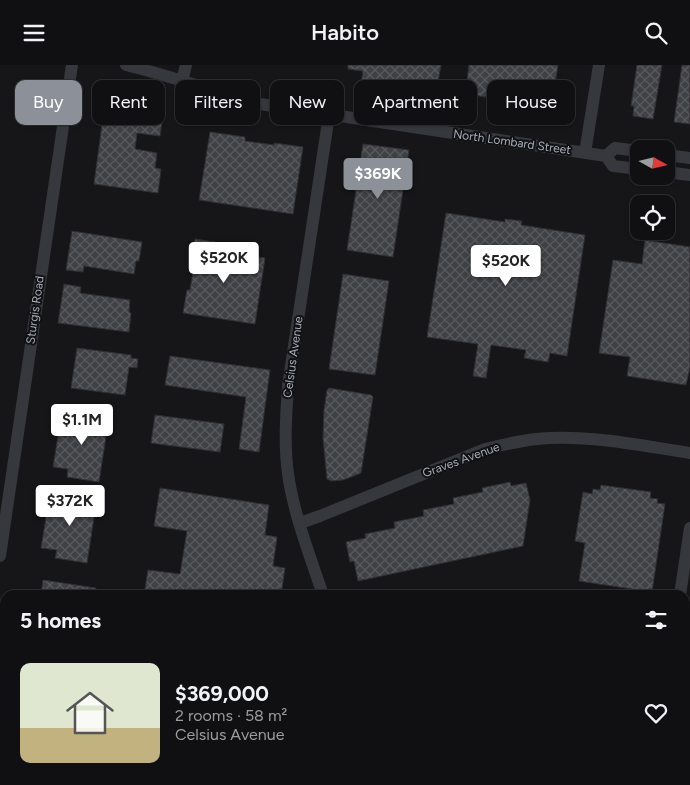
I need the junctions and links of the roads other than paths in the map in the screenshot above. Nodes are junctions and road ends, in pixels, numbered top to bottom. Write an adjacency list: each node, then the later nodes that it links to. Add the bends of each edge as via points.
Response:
1 (72, 65): 20 (street, Sturgis Road)
2 (126, 65): 5 (street, North Lombard Street)
3 (186, 65): 6 (street)
4 (599, 65): 10 (street)
5 (178, 80)
6 (182, 80)
7 (344, 117): 10 (street, North Lombard Street)
8 (327, 125): 18 (street, Celsius Avenue, via 288,386 288,474)
9 (630, 150): 11 (street, North Lombard Street, via 615,148)
10 (585, 153): 11 (street, North Lombard Street)
11 (606, 156): 14 (street, North Lombard Street, via 613,166)
12 (675, 156): 13 (street)
13 (690, 158)
14 (630, 168)
15 (675, 173): 16 (street)
16 (690, 175)
17 (690, 453): 18 (street, Graves Avenue, via 572,438 513,443 485,449)
18 (300, 523): 21 (street, Celsius Avenue)
19 (690, 528): 22 (street)
20 (0, 556)
21 (322, 590)
22 (681, 590)

